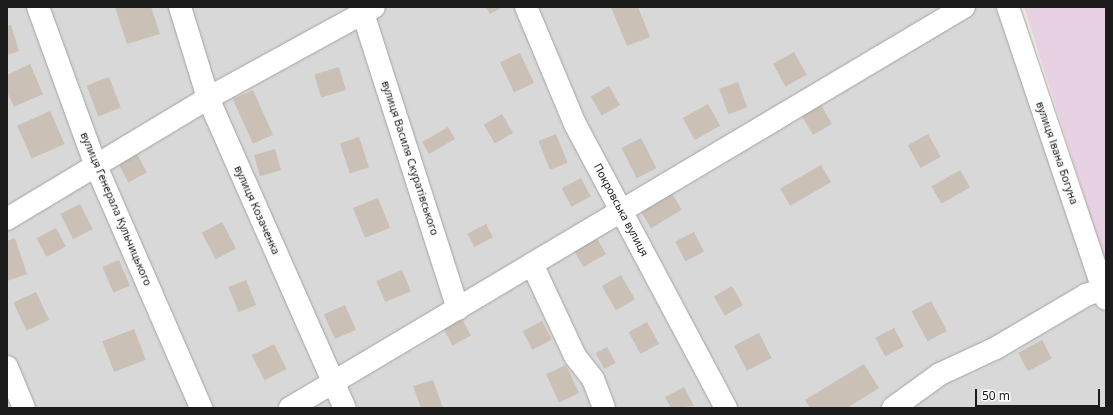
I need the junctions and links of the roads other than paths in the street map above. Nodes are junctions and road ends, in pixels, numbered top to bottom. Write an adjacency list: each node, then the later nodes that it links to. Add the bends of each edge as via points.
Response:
1 (38, 7): 8 (street, вулиця Генерала Кульчицького)
2 (180, 7): 7 (street, вулиця Козаченка)
3 (526, 7): 9 (street, Покровська вулиця, via 575,124)
4 (964, 7): 9 (street)
5 (1008, 7): 12 (street, вулиця Івана Богуна)
6 (366, 9): 7 (street); 13 (street, вулиця Василя Скуратівського)
7 (208, 98): 8 (street); 15 (street, вулиця Козаченка)
8 (96, 166): 10 (street); 17 (street, вулиця Генерала Кульчицького)
9 (622, 211): 11 (street); 21 (street, Покровська вулиця)
10 (7, 219)
11 (532, 264): 13 (street); 20 (street, via 575,356 593,379)
12 (1104, 294): 22 (street, via 1086,295 996,348 940,374)
13 (458, 309): 15 (street)
14 (7, 367): 16 (street)
15 (334, 384): 18 (street); 19 (street, вулиця Козаченка)
16 (24, 408)
17 (201, 408)
18 (290, 408)
19 (345, 408)
20 (604, 408)
21 (726, 408)
22 (893, 408)

